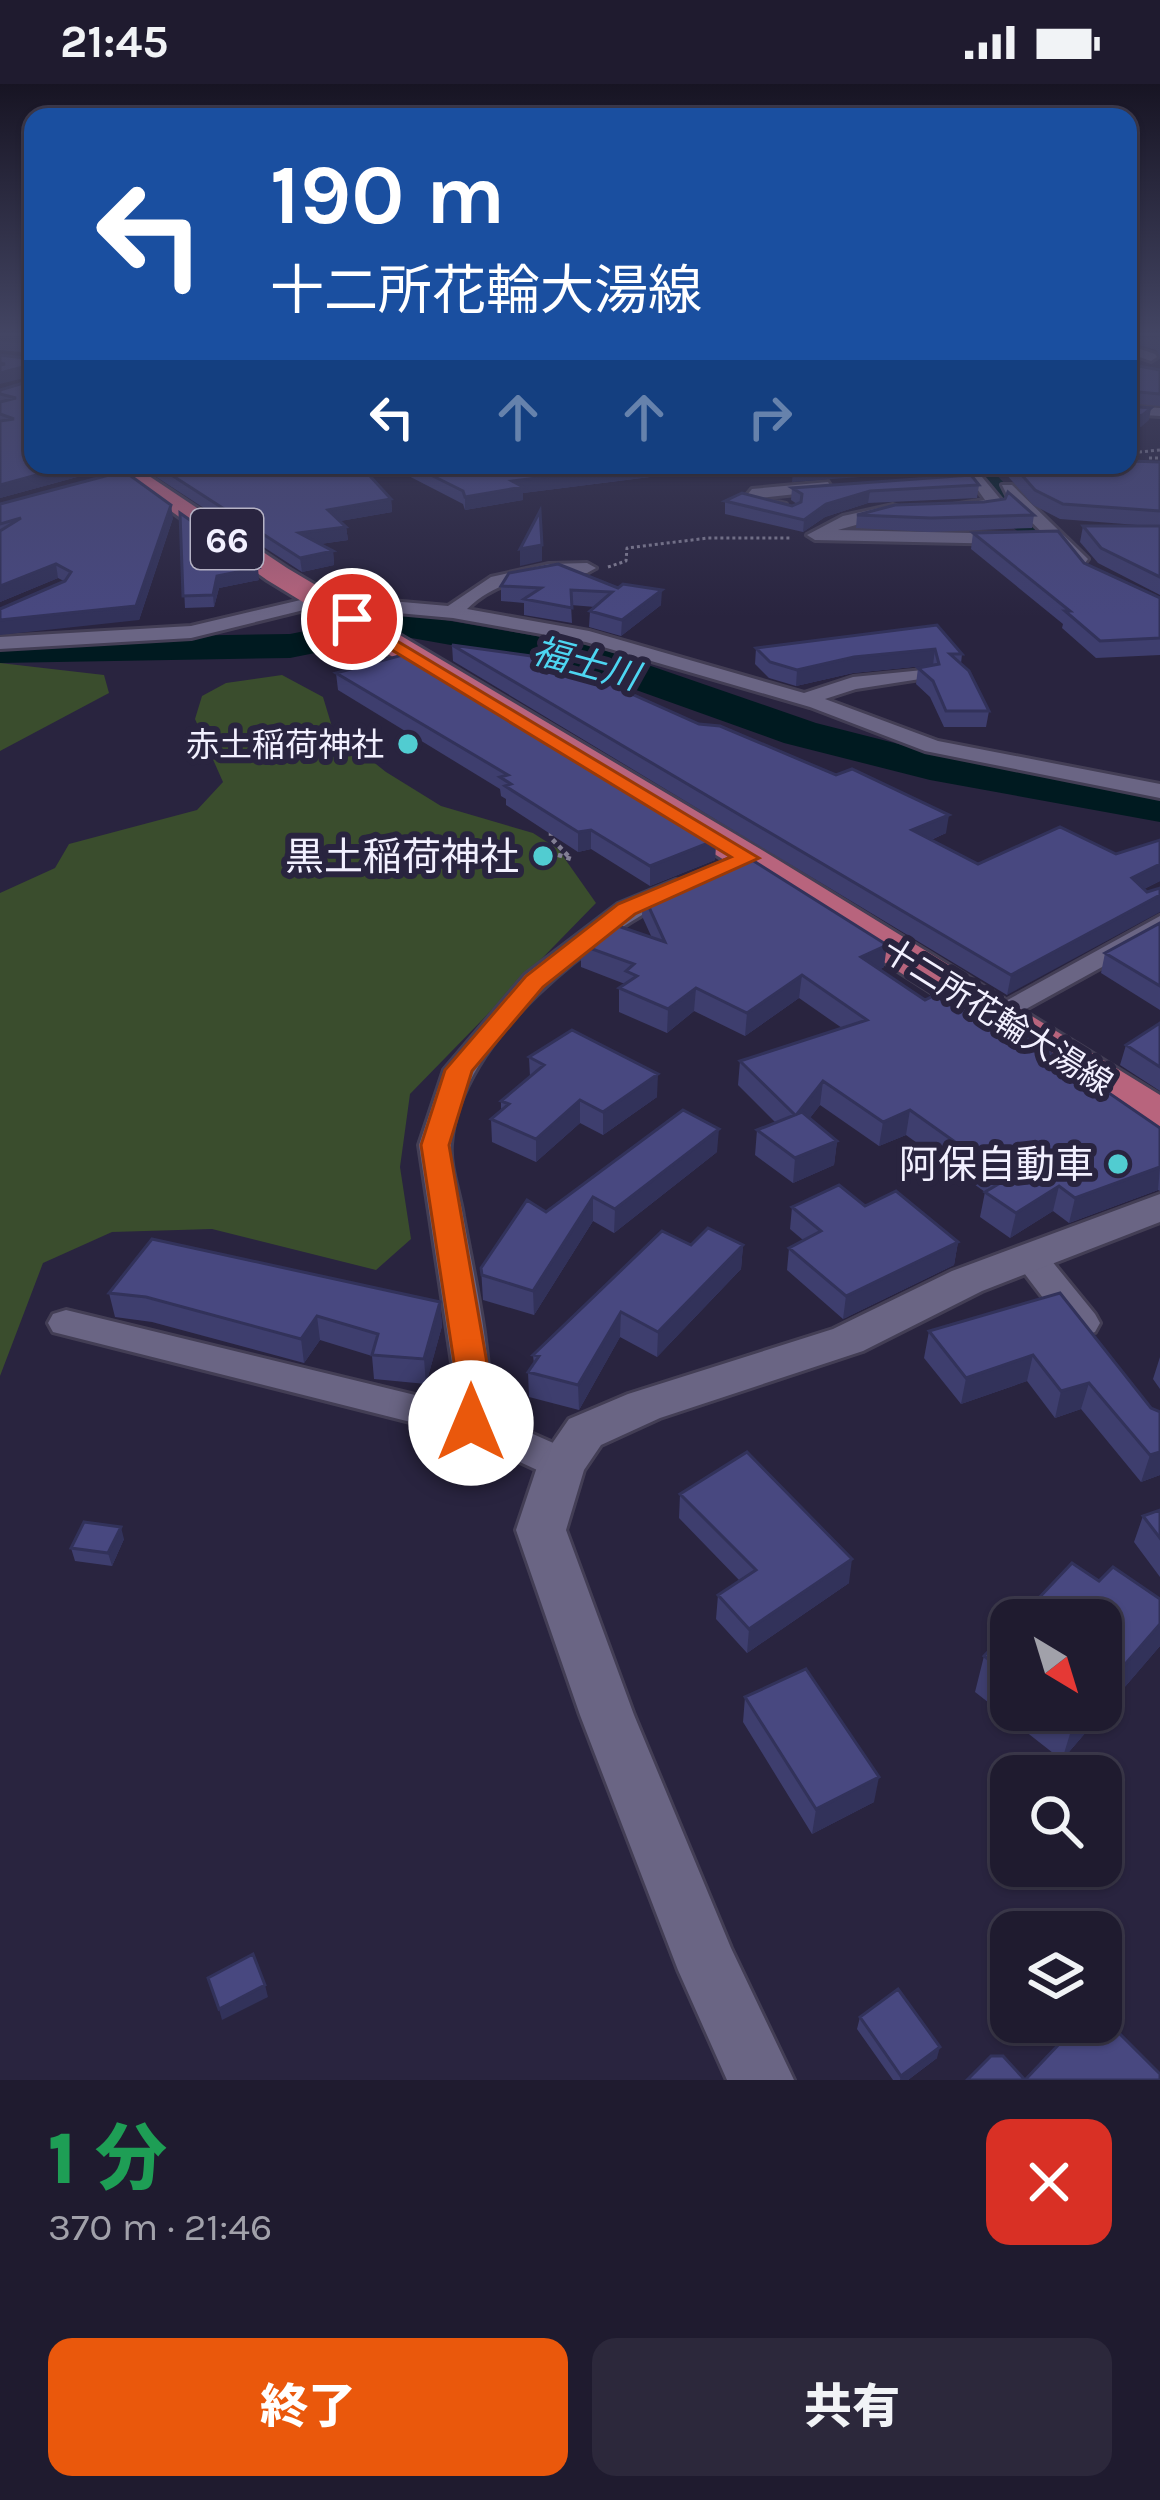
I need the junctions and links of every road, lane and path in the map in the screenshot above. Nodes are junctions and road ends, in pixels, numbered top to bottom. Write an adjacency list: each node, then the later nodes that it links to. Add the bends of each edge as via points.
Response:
1 (123, 474): 14 (main road, 十二所花輪大湯線 / 66)
2 (320, 474): 5 (street)
3 (966, 474): 7 (street, via 995,504)
4 (972, 474): 11 (street, via 999,478 1024,511)
5 (302, 476)
6 (849, 485): 8 (street, via 752,494 750,501)
7 (943, 508)
8 (790, 509)
9 (903, 510): 10 (street)
10 (818, 531): 11 (street, via 822,538 887,541); 12 (path, via 782,540 658,541 627,548 626,561)
11 (1066, 534): 13 (street)
12 (587, 568): 15 (street, via 496,580 472,590)
13 (1089, 571)
14 (334, 608): 15 (street); 16 (street, via 190,632); 22 (main road, 十二所花輪大湯線 / 66)
15 (453, 612): 18 (street, via 590,637)
16 (0, 644)
17 (926, 673): 18 (street)
18 (805, 699): 19 (street, via 933,746)
19 (1160, 791)
20 (537, 818): 21 (path, via 572,859)
21 (540, 852)
22 (748, 858): 24 (main road, 十二所花輪大湯線 / 66); 30 (street, via 627,909 535,981 459,1070 435,1145 472,1369)
23 (1160, 924): 24 (street)
24 (998, 1013): 25 (main road, 十二所花輪大湯線 / 66)
25 (1160, 1118)
26 (1160, 1207): 27 (street)
27 (1030, 1257): 29 (street); 31 (street, via 848,1340 625,1414 585,1432)
28 (66, 1323): 30 (street)
29 (1102, 1349)
30 (471, 1423): 31 (street)
31 (562, 1464): 32 (street, via 541,1530 649,1821)
32 (761, 2080)

